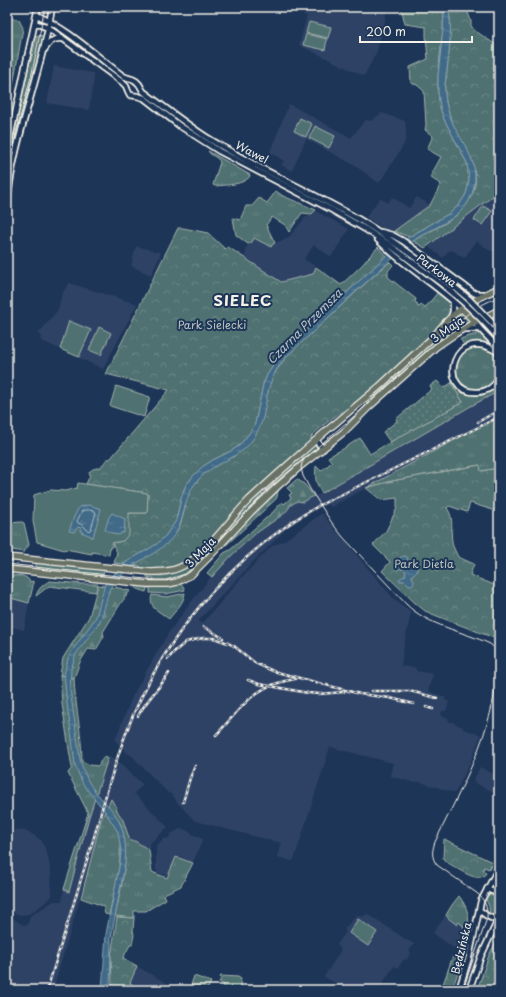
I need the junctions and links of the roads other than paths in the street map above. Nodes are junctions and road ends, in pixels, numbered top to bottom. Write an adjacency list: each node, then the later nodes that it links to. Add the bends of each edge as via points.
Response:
1 (38, 7): 3 (street)
2 (52, 7): 4 (street)
3 (36, 15): 4 (street); 5 (street)
4 (50, 21): 6 (street); 9 (street)
5 (35, 22): 6 (street); 13 (street)
6 (48, 28): 7 (street); 8 (street)
7 (65, 40): 8 (street, via 52,41); 10 (street)
8 (43, 52): 14 (street, via 8,187)
9 (130, 80): 10 (street); 11 (street, via 137,81)
10 (126, 86): 12 (street, via 130,95)
11 (141, 89): 12 (street); 15 (street, Wawel, via 218,144)
12 (137, 96): 15 (street, Wawel, via 144,98 219,151)
13 (7, 152)
14 (7, 208)
15 (359, 222): 16 (street, Parkowa); 17 (street, Parkowa)
16 (379, 232): 17 (street, Parkowa); 20 (street, via 396,237 471,292)
17 (391, 246): 18 (street, Parkowa); 21 (street, via 400,260)
18 (444, 282): 28 (street, Parkowa, bridge, via 470,300); 29 (street, Parkowa, bridge)
19 (499, 288): 20 (main road, 3 Maja)
20 (486, 294): 22 (main road, 3 Maja)
21 (453, 301): 22 (street); 24 (street)
22 (462, 309): 24 (main road, 3 Maja); 25 (main road)
23 (499, 310): 25 (main road, 3 Maja)
24 (451, 317): 32 (main road, 3 Maja, via 437,334)
25 (475, 322): 26 (main road, 3 Maja); 27 (street)
26 (463, 329): 27 (street); 33 (main road, 3 Maja, via 436,347)
27 (479, 329): 30 (street, via 487,335)
28 (499, 330)
29 (499, 339)
30 (499, 352): 31 (street, via 486,346 466,348 455,359 453,372 460,386 473,392 489,389)
31 (499, 378)
32 (316, 440): 33 (street); 36 (main road, 3 Maja, via 261,489 202,551 181,567 168,572 151,572)
33 (323, 448): 38 (main road, 3 Maja, via 265,497 191,575 177,582 154,585)
34 (7, 554): 36 (main road)
35 (7, 557): 36 (main road, 3 Maja)
36 (18, 558): 38 (main road, via 12,564)
37 (7, 570): 38 (main road, 3 Maja)
38 (16, 570)
39 (499, 867): 40 (street, Będzińska)
40 (487, 889): 41 (street); 42 (street, Będzińska)
41 (499, 894)
42 (479, 910): 43 (street); 44 (street, Będzińska)
43 (498, 920): 45 (street, Będzińska)
44 (459, 990)
45 (469, 990)

